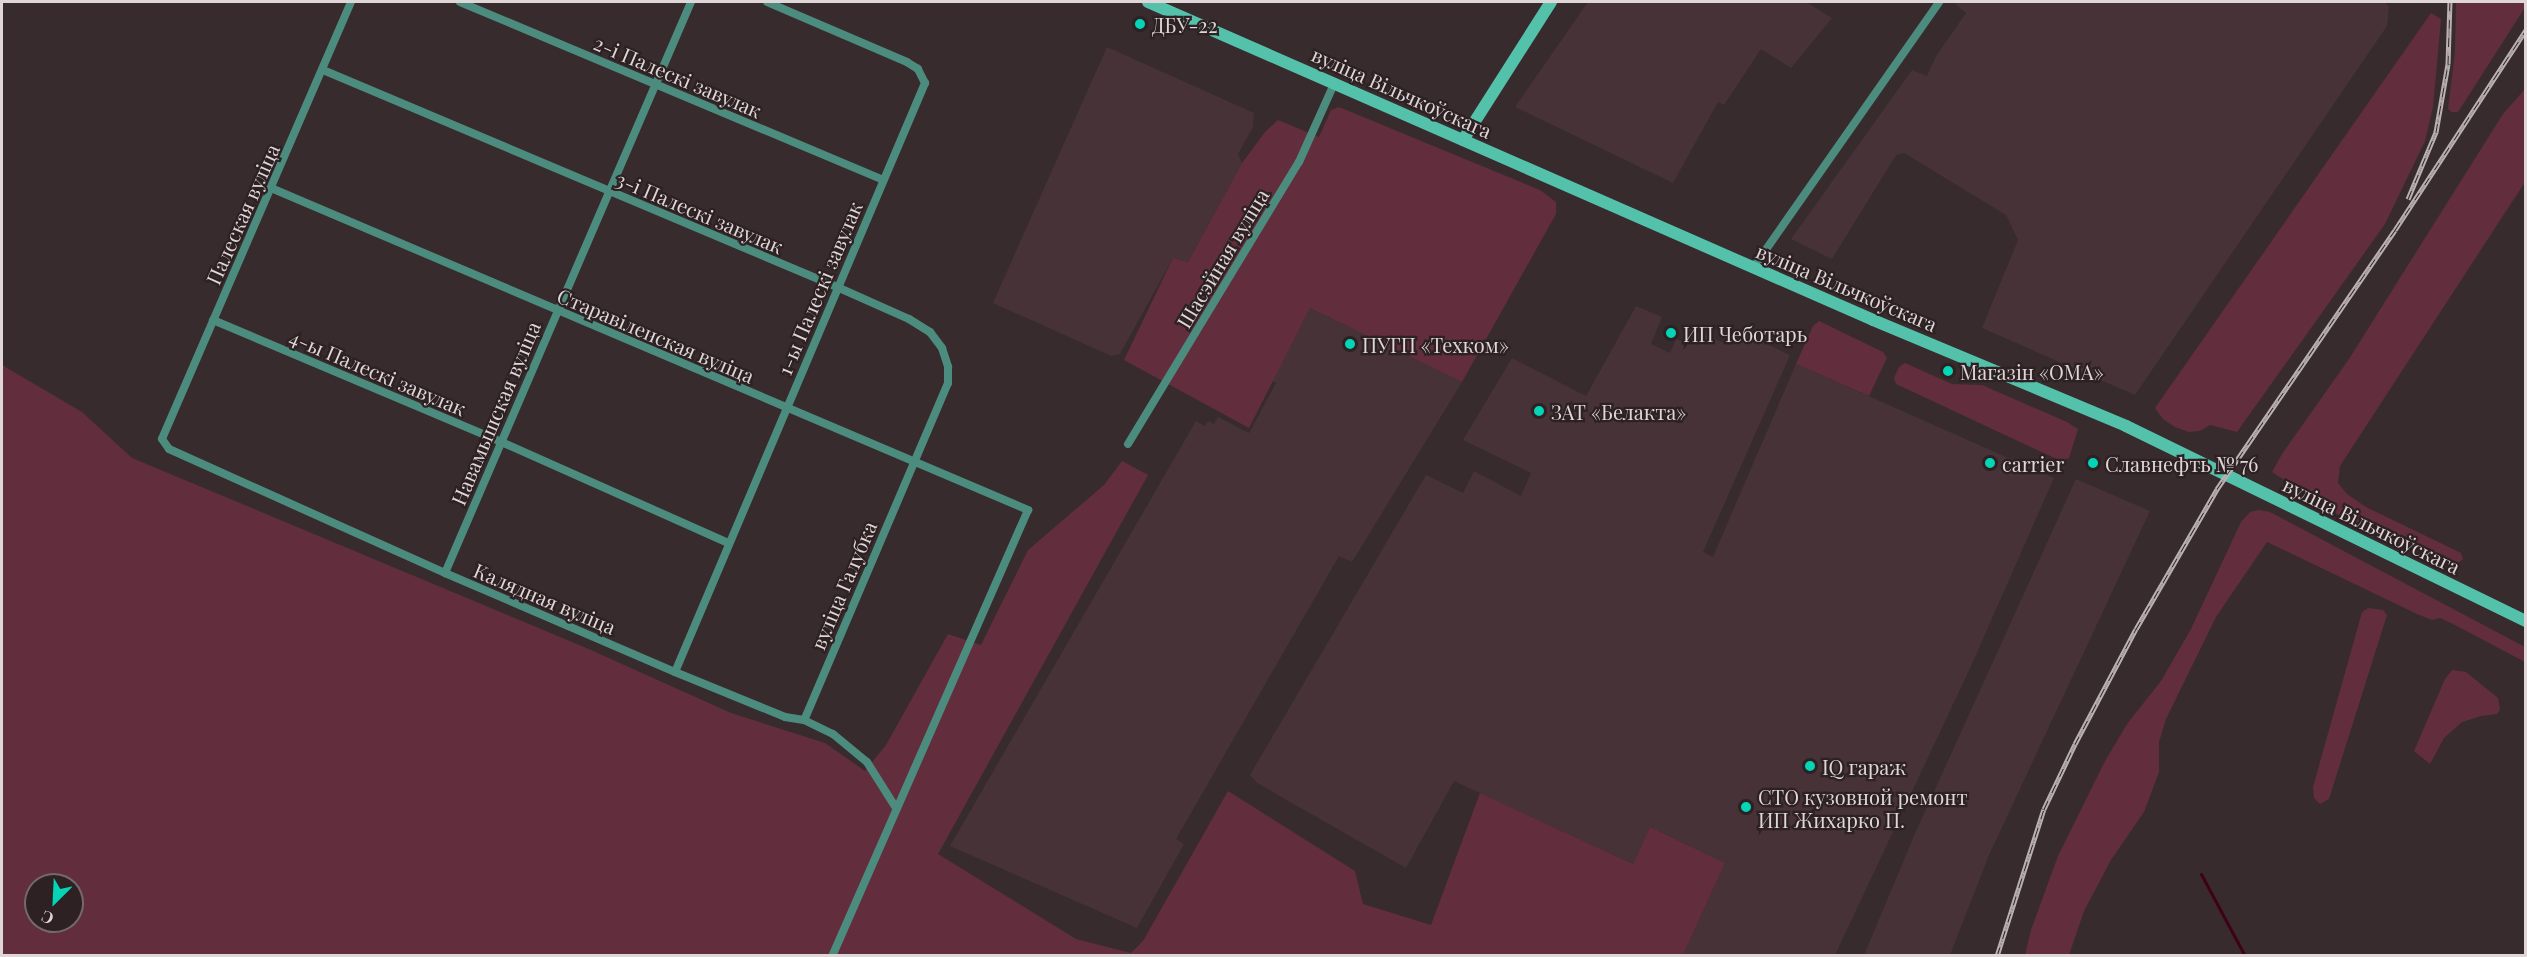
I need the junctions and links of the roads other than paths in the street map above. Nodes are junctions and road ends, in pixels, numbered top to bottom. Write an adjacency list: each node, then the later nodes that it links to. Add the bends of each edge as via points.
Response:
1 (351, 2): 8 (street, Палеская вуліца)
2 (460, 2): 9 (street, 2-і Палескі завулак)
3 (691, 2): 9 (street, Навамышская вуліца)
4 (767, 2): 12 (street, 1-ы Палескі завулак, via 918,69 925,83)
5 (1148, 2): 10 (main road, вуліца Вільчкоўскага)
6 (1551, 2): 11 (main road)
7 (1939, 2): 15 (street)
8 (323, 70): 13 (street, Палеская вуліца); 14 (street, 3-і Палескі завулак)
9 (654, 84): 12 (street, 2-і Палескі завулак); 14 (street, Навамышская вуліца)
10 (1334, 84): 11 (main road, вуліца Вільчкоўскага); 22 (street, Шасэйная вуліца, via 1299,162)
11 (1463, 140): 15 (main road, вуліца Вільчкоўскага)
12 (882, 180): 16 (street, 1-ы Палескі завулак)
13 (271, 188): 17 (street, Старавіленская вуліца); 18 (street, Палеская вуліца)
14 (608, 193): 16 (street, 3-і Палескі завулак); 17 (street, Навамышская вуліца)
15 (1753, 268): 26 (main road, вуліца Вільчкоўскага, via 2126,426)
16 (837, 287): 19 (street, 1-ы Палескі завулак); 23 (street, 3-і Палескі завулак, via 909,319 930,332 942,348 948,383)
17 (557, 310): 19 (street, Старавіленская вуліца); 21 (street, Навамышская вуліца)
18 (213, 320): 20 (street, Палеская вуліца); 21 (street, 4-ы Палескі завулак)
19 (787, 409): 23 (street, Старавіленская вуліца); 24 (street, 1-ы Палескі завулак)
20 (162, 439): 25 (street, Калядная вуліца, via 169,449)
21 (501, 442): 24 (street, 4-ы Палескі завулак); 25 (street, Навамышская вуліца)
22 (1128, 444)
23 (912, 462): 28 (street, вуліца Галубка); 29 (street, Старавіленская вуліца, via 1028,510)
24 (729, 543): 27 (street, 1-ы Палескі завулак)
25 (445, 573): 27 (street, Калядная вуліца)
26 (2526, 621)
27 (675, 672): 28 (street, Калядная вуліца, via 785,717)
28 (804, 720): 29 (street, Калядная вуліца, via 832,734 867,762)
29 (896, 808): 30 (street)
30 (832, 956)

